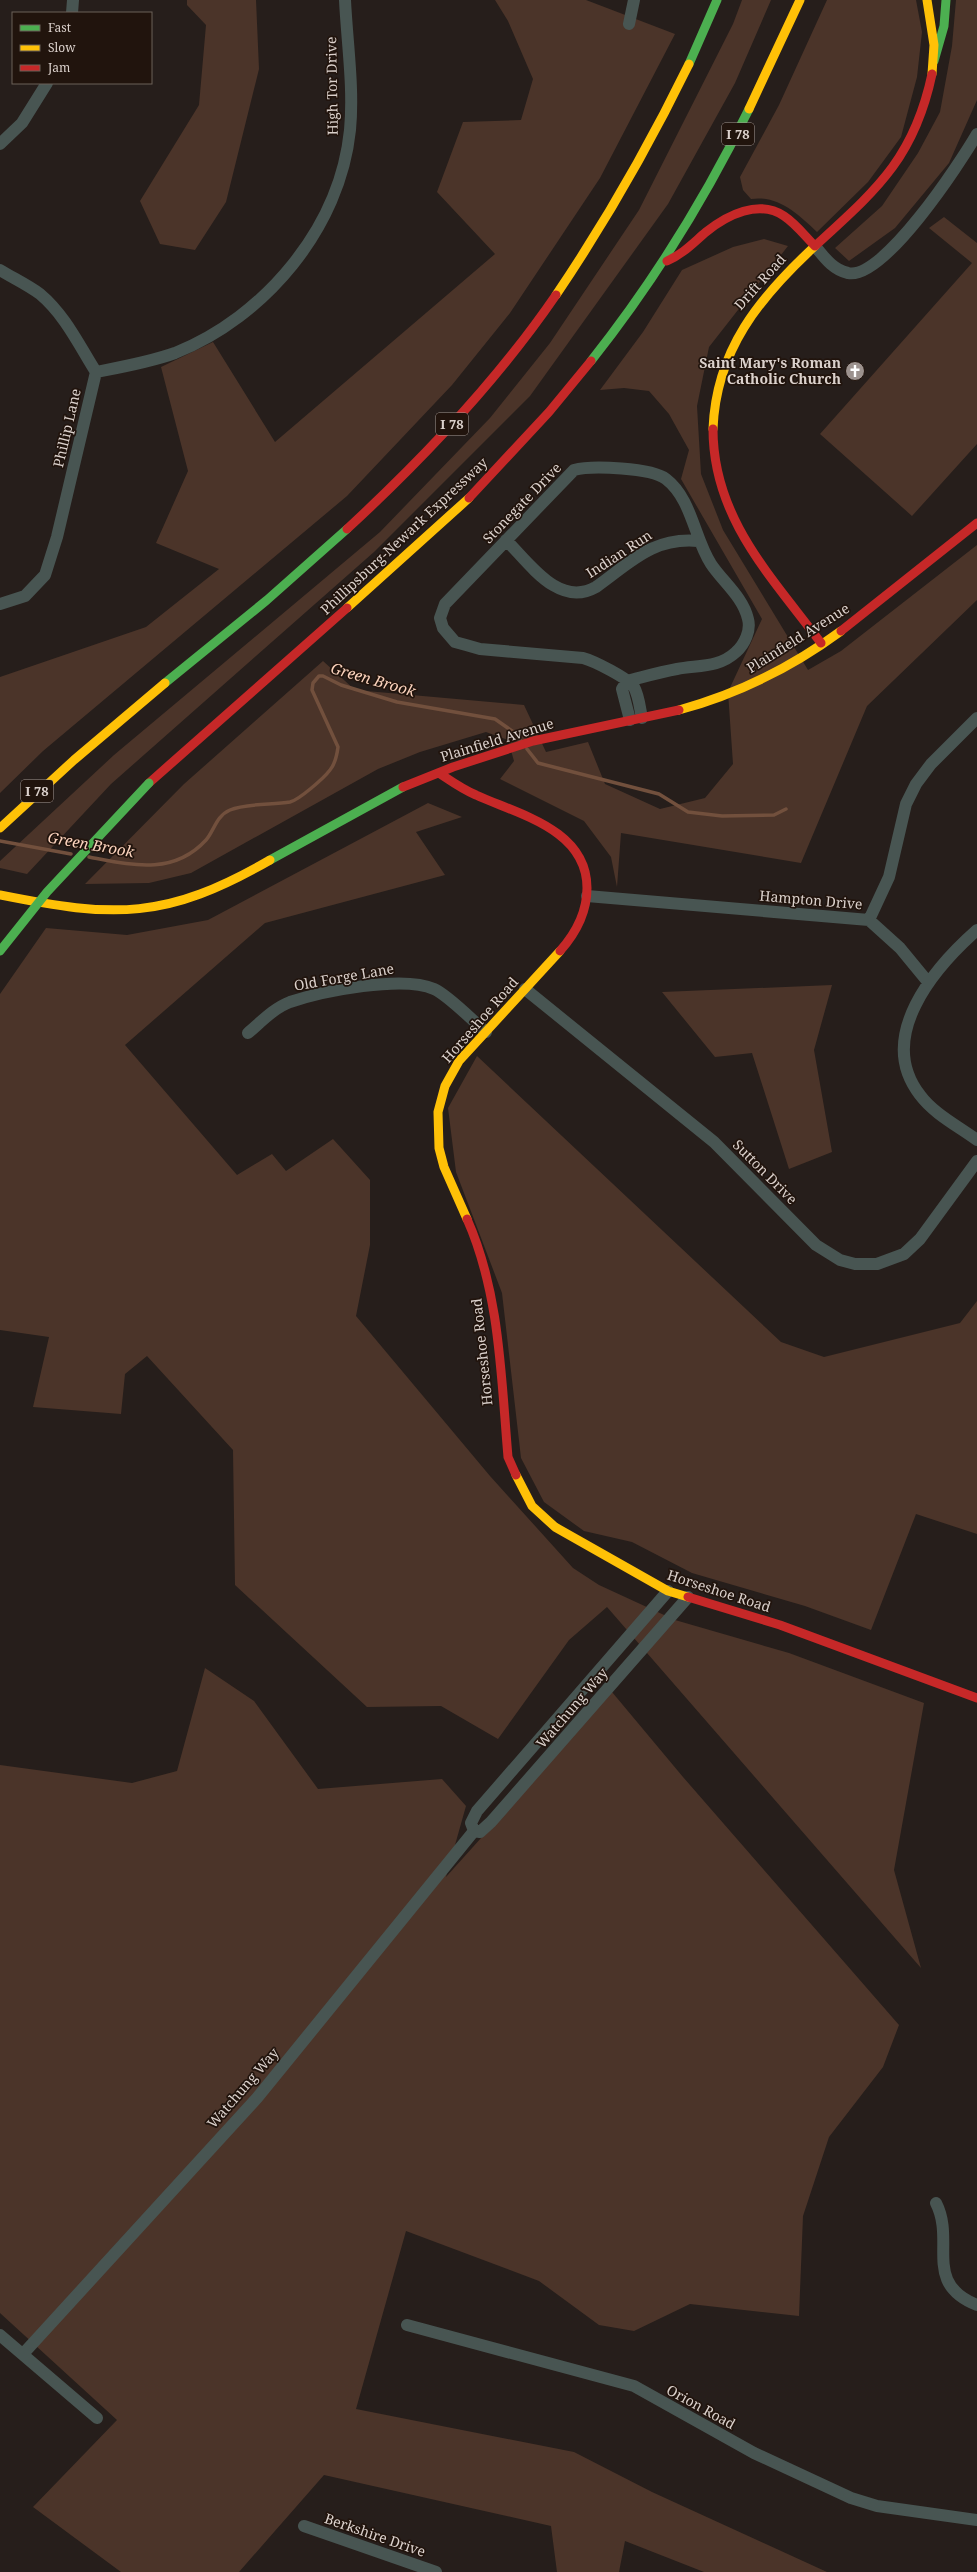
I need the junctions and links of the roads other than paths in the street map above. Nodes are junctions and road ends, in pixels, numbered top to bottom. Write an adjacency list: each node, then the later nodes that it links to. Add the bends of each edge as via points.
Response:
1 (73, 0): 8 (street)
2 (345, 0): 17 (street, High Tor Drive, via 350,130 342,173 324,217 276,284 237,318 174,353)
3 (634, 0): 9 (street)
4 (717, 0): 27 (main road, I 78, via 651,140 592,241 482,389 386,492 325,550 248,617 76,756)
5 (800, 0): 15 (main road, Phillipsburg-Newark Expressway / I 78, via 776,58 740,131)
6 (927, 0): 10 (main road, Drift Road, via 934,39)
7 (946, 0): 10 (main road, via 944,26)
8 (72, 12)
9 (629, 24)
10 (934, 61): 14 (main road, Drift Road, via 914,133 900,158 881,184)
11 (46, 84): 13 (street, via 22,123)
12 (977, 134): 14 (street, via 961,161 911,227 867,270 849,273 839,270 831,265)
13 (0, 144)
14 (815, 246): 15 (main road, via 779,213 749,209 723,219 694,242 683,255); 22 (main road, Drift Road, via 773,286 739,330 717,386 713,436 714,456 725,502 737,526)
15 (663, 262): 32 (main road, Phillipsburg-Newark Expressway / I 78, bridge, via 628,313 572,385 476,492 149,784 47,892)
16 (0, 270): 17 (street, via 48,302 68,326)
17 (96, 372): 21 (street, Phillip Lane, via 57,537 45,574 25,596)
18 (977, 523): 22 (main road, Plainfield Avenue, via 892,593)
19 (506, 540): 20 (street, Indian Run, via 555,587 574,594 588,592 661,543 674,540); 20 (street, Stonegate Drive, via 574,470 586,466 654,474 664,478 679,492); 23 (street, Stonegate Drive, via 442,610 440,618 443,628 455,642 480,649 583,658 596,662)
20 (698, 541): 23 (street, Stonegate Drive, via 711,564 746,612 749,620 747,636 737,651 709,666 674,669)
21 (0, 604)
22 (821, 643): 25 (main road, Plainfield Avenue, via 744,688 707,702)
23 (626, 681): 25 (street, via 622,689)
24 (977, 718): 30 (street, Hampton Drive, via 931,764 916,784 906,804 890,877)
25 (636, 719): 26 (main road, Plainfield Avenue, via 536,741)
26 (439, 773): 28 (main road, Plainfield Avenue, via 376,800 223,888 189,900 138,910 86,910); 29 (main road, Horseshoe Road, via 463,790 557,830 579,856)
27 (0, 828)
28 (0, 895)
29 (587, 896): 30 (street, Hampton Drive); 34 (main road, Horseshoe Road, via 582,919 572,937)
30 (869, 920): 33 (street, via 900,948)
31 (977, 930): 33 (street, via 949,956)
32 (0, 951)
33 (928, 982): 37 (street, via 903,1040 908,1073 926,1102)
34 (525, 988): 35 (main road, Horseshoe Road); 38 (street, Sutton Drive, via 714,1142 816,1244 840,1260 855,1264 876,1264 904,1254 920,1239)
35 (486, 1032): 36 (street, Old Forge Lane, via 437,990 403,982 320,994 289,1003 266,1017); 39 (main road, Horseshoe Road, via 452,1073 441,1099 437,1127 444,1166 475,1236 491,1297 496,1321 505,1434 510,1464 526,1497 543,1518)
36 (248, 1033)
37 (977, 1140)
38 (977, 1161)
39 (668, 1591): 40 (main road, Horseshoe Road); 42 (street, Watchung Way, via 477,1811 471,1827)
40 (688, 1597): 41 (main road, Horseshoe Road, via 780,1625); 42 (street, Watchung Way, via 491,1822 480,1832)
41 (977, 1698)
42 (474, 1831): 47 (street, Watchung Way, via 257,2098)
43 (936, 2203): 44 (street, via 943,2223 944,2272 956,2294)
44 (977, 2305)
45 (407, 2325): 49 (street, Orion Road, via 634,2386 754,2454 851,2498 877,2506)
46 (0, 2335): 47 (street)
47 (23, 2354): 48 (street)
48 (96, 2418)
49 (977, 2520)
50 (304, 2526): 51 (street, Berkshire Drive)
51 (436, 2572)

